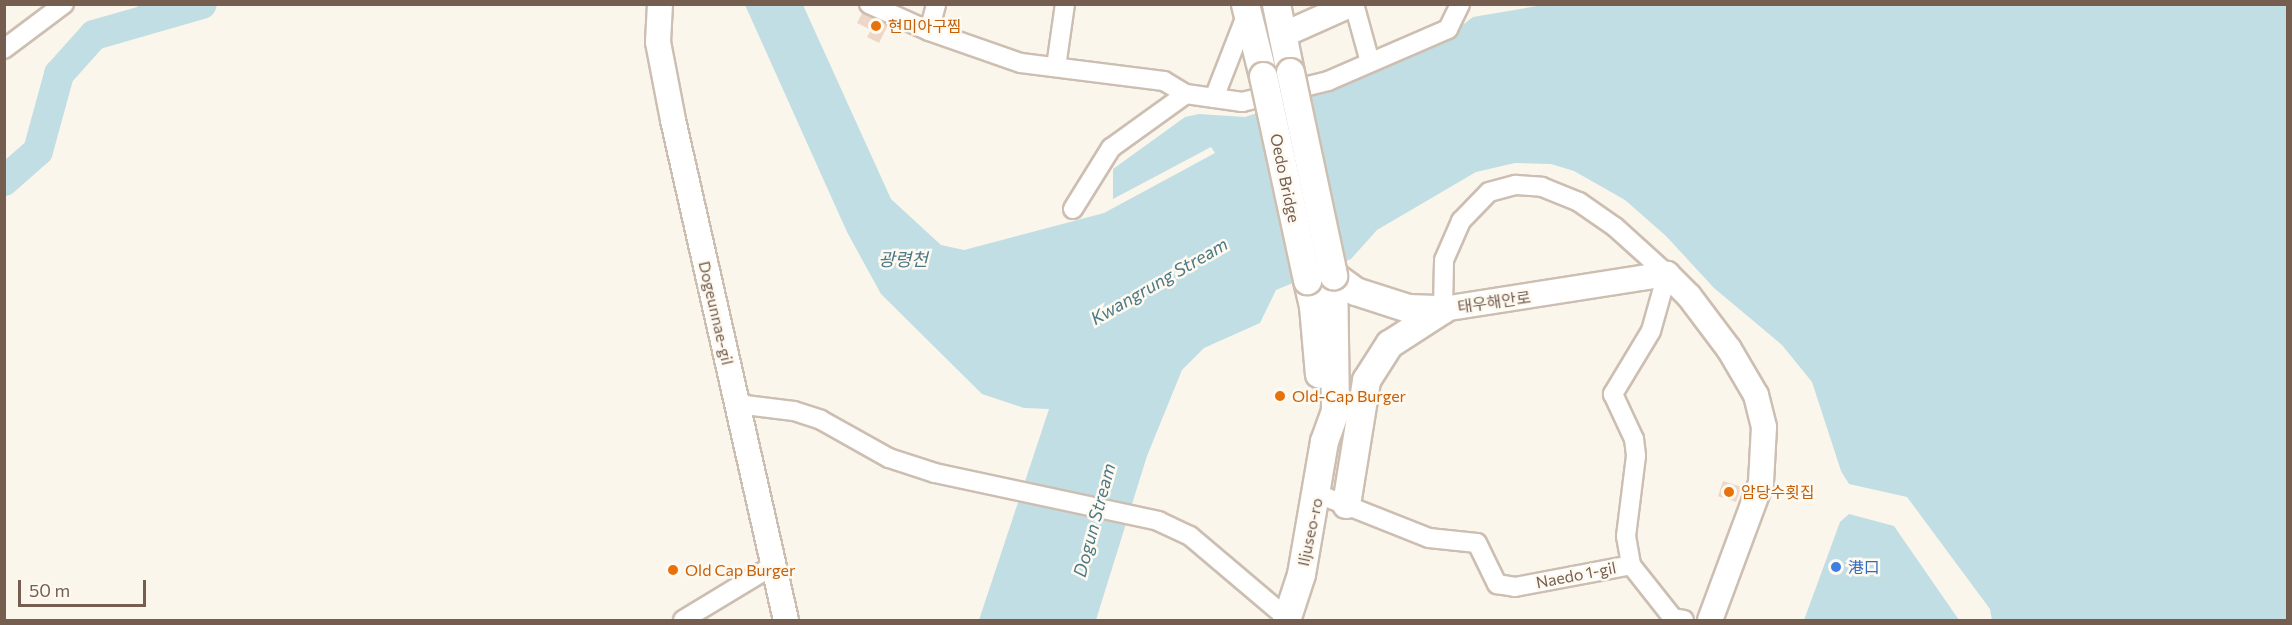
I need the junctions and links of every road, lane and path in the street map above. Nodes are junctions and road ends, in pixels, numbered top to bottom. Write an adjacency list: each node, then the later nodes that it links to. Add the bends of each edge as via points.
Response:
1 (64, 4): 12 (street)
2 (660, 4): 22 (street, Dogeunnae-gil, via 658,42 673,120)
3 (869, 4): 10 (street)
4 (936, 4): 10 (street)
5 (1065, 4): 14 (street)
6 (1276, 4): 11 (main road)
7 (1353, 4): 11 (street); 13 (street)
8 (1460, 4): 13 (street, via 1448,29)
9 (1246, 9): 16 (street); 20 (main road, Oedo Bridge, bridge)
10 (928, 31): 14 (street, via 1021,63)
11 (1285, 34): 19 (main road, Oedo Bridge, bridge)
12 (4, 49)
13 (1370, 62): 16 (street, via 1328,81 1284,93 1242,102)
14 (1056, 67): 15 (street, via 1164,81)
15 (1186, 94): 16 (street); 17 (street, via 1111,148)
16 (1214, 98)
17 (1073, 209)
18 (1667, 274): 21 (street, 태우해안로); 21 (street, 태우해안로, via 1615,226 1579,202 1542,187 1516,185 1489,192 1461,221 1444,260); 26 (street, Naedo 1-gil, via 1651,331 1613,394 1635,447 1626,536); 32 (street, 태우해안로, via 1729,349 1756,395 1764,427 1761,483)
19 (1333, 275): 21 (main road, via 1355,291 1408,308); 23 (main road, Iljuseo-ro, via 1335,411)
20 (1307, 280): 23 (main road, Iljuseo-ro, via 1318,347 1318,407)
21 (1443, 309): 25 (main road, via 1389,344 1366,380)
22 (737, 404): 27 (street, Dogeunnae-gil); 28 (street, via 794,411 821,420 889,458 986,485 1158,520 1190,536)
23 (1324, 441): 24 (main road, Iljuseo-ro)
24 (1318, 494): 25 (street, Naedo 1-gil); 28 (main road, Iljuseo-ro)
25 (1346, 504): 26 (street, Naedo 1-gil, via 1429,538 1476,543 1497,584 1515,587)
26 (1631, 565): 31 (street, via 1673,618)
27 (772, 566): 29 (street); 30 (street, Dogeunnae-gil)
28 (1287, 619)
29 (683, 621)
30 (786, 621)
31 (1684, 621)
32 (1710, 621)

